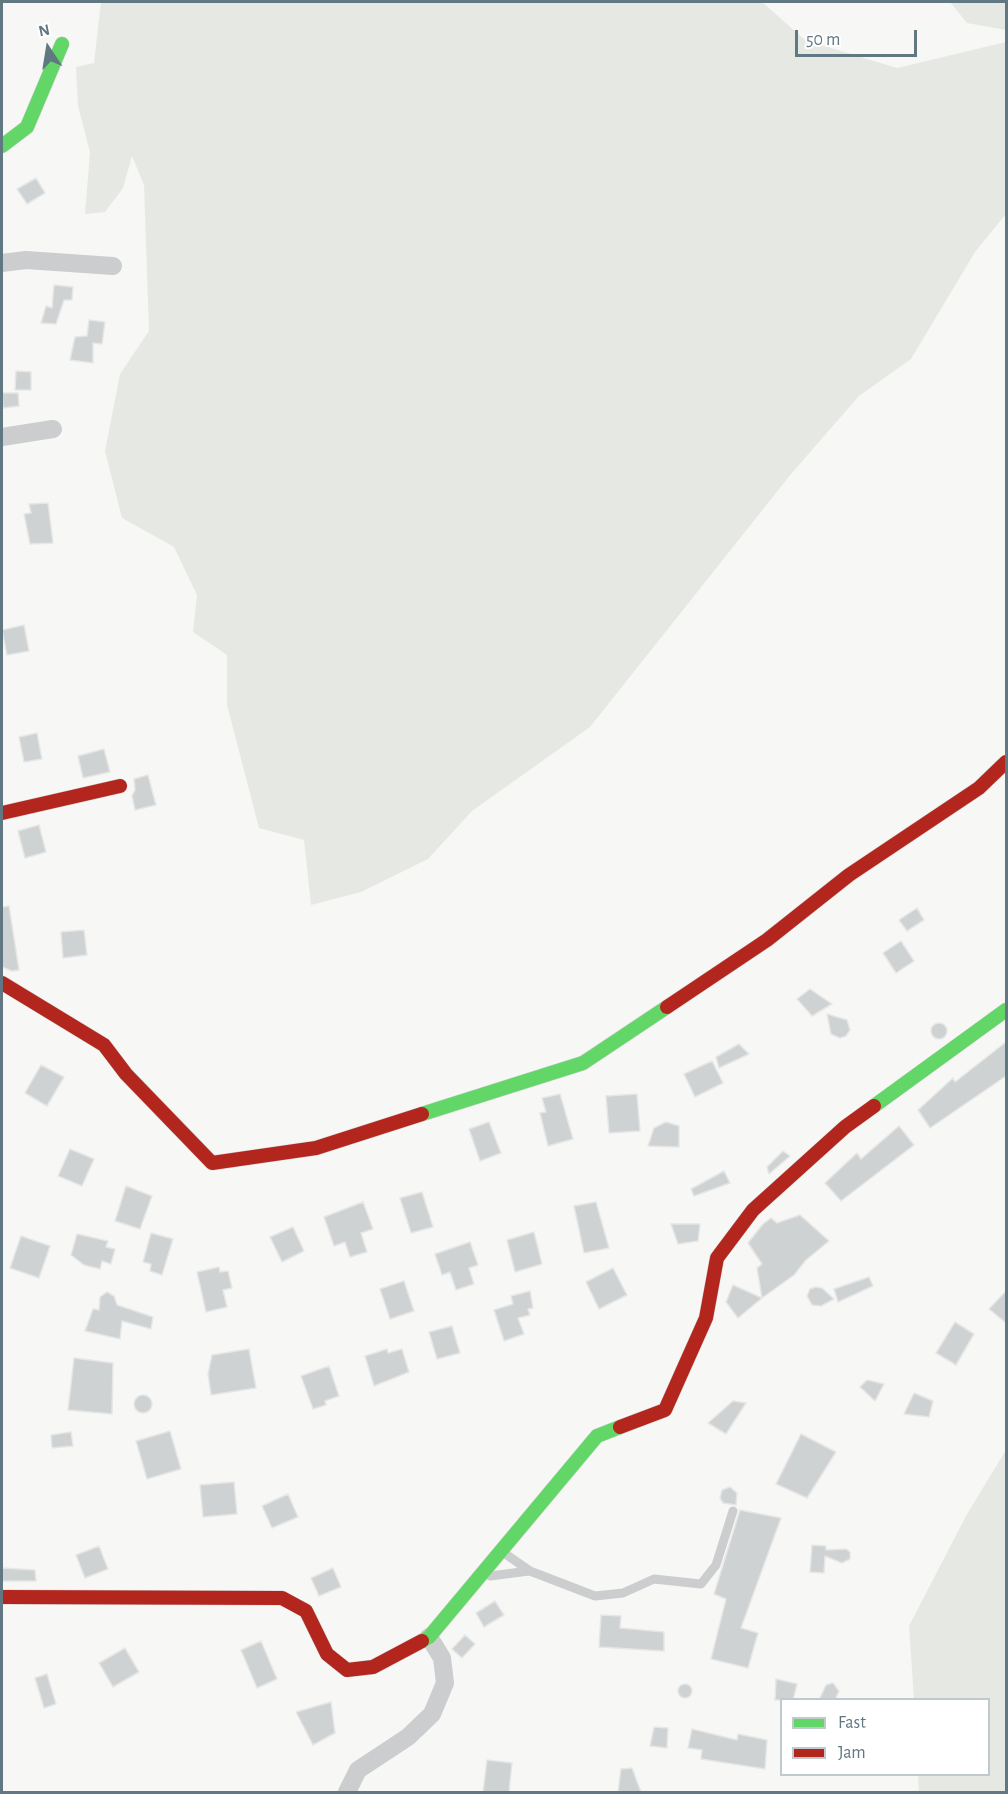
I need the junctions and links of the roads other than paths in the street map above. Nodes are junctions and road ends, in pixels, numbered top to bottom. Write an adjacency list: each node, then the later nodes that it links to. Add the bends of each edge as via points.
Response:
1 (62, 44): 2 (street, via 27,127)
2 (2, 146)
3 (2, 263): 4 (street, via 26,260)
4 (113, 266)
5 (53, 429): 6 (street)
6 (2, 437)
7 (1006, 762): 10 (street, via 979,788 849,876 767,940 582,1063 316,1148 212,1163 104,1046)
8 (120, 786): 9 (street)
9 (2, 813)
10 (2, 982)
11 (1006, 1011): 13 (street, via 845,1127 753,1210 717,1258 706,1318 665,1410 597,1436)
12 (733, 1511): 14 (lane, via 716,1565 701,1584 654,1579 623,1593 595,1596)
13 (502, 1551): 14 (lane); 15 (street)
14 (530, 1571): 15 (lane)
15 (479, 1579): 17 (street)
16 (2, 1597): 17 (street, via 282,1598 306,1611 327,1654 347,1670 373,1667)
17 (429, 1637): 18 (street, via 442,1658 445,1683 432,1714 408,1737 358,1770)
18 (346, 1792)

